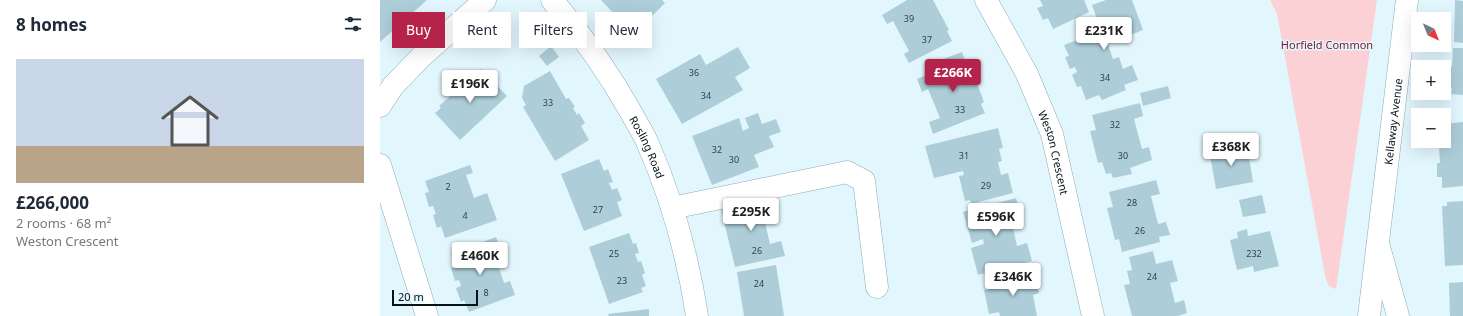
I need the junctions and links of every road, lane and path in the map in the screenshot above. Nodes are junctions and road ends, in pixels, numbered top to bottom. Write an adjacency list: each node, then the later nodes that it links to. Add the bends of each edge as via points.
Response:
1 (485, 0): 5 (street, via 402,76)
2 (552, 0): 7 (street, Rosling Road, via 612,78 648,143)
3 (986, 0): 12 (street, Weston Crescent, via 1027,74 1052,134)
4 (1407, 0): 8 (street, Kellaway Avenue)
5 (380, 106)
6 (380, 165): 10 (street)
7 (672, 208): 9 (street, via 847,172 864,180); 11 (street, Rosling Road)
8 (1378, 243): 13 (street, Kellaway Avenue); 14 (street, Kellaway Avenue)
9 (877, 287)
10 (426, 316)
11 (698, 316)
12 (1093, 316)
13 (1369, 316)
14 (1398, 316)

